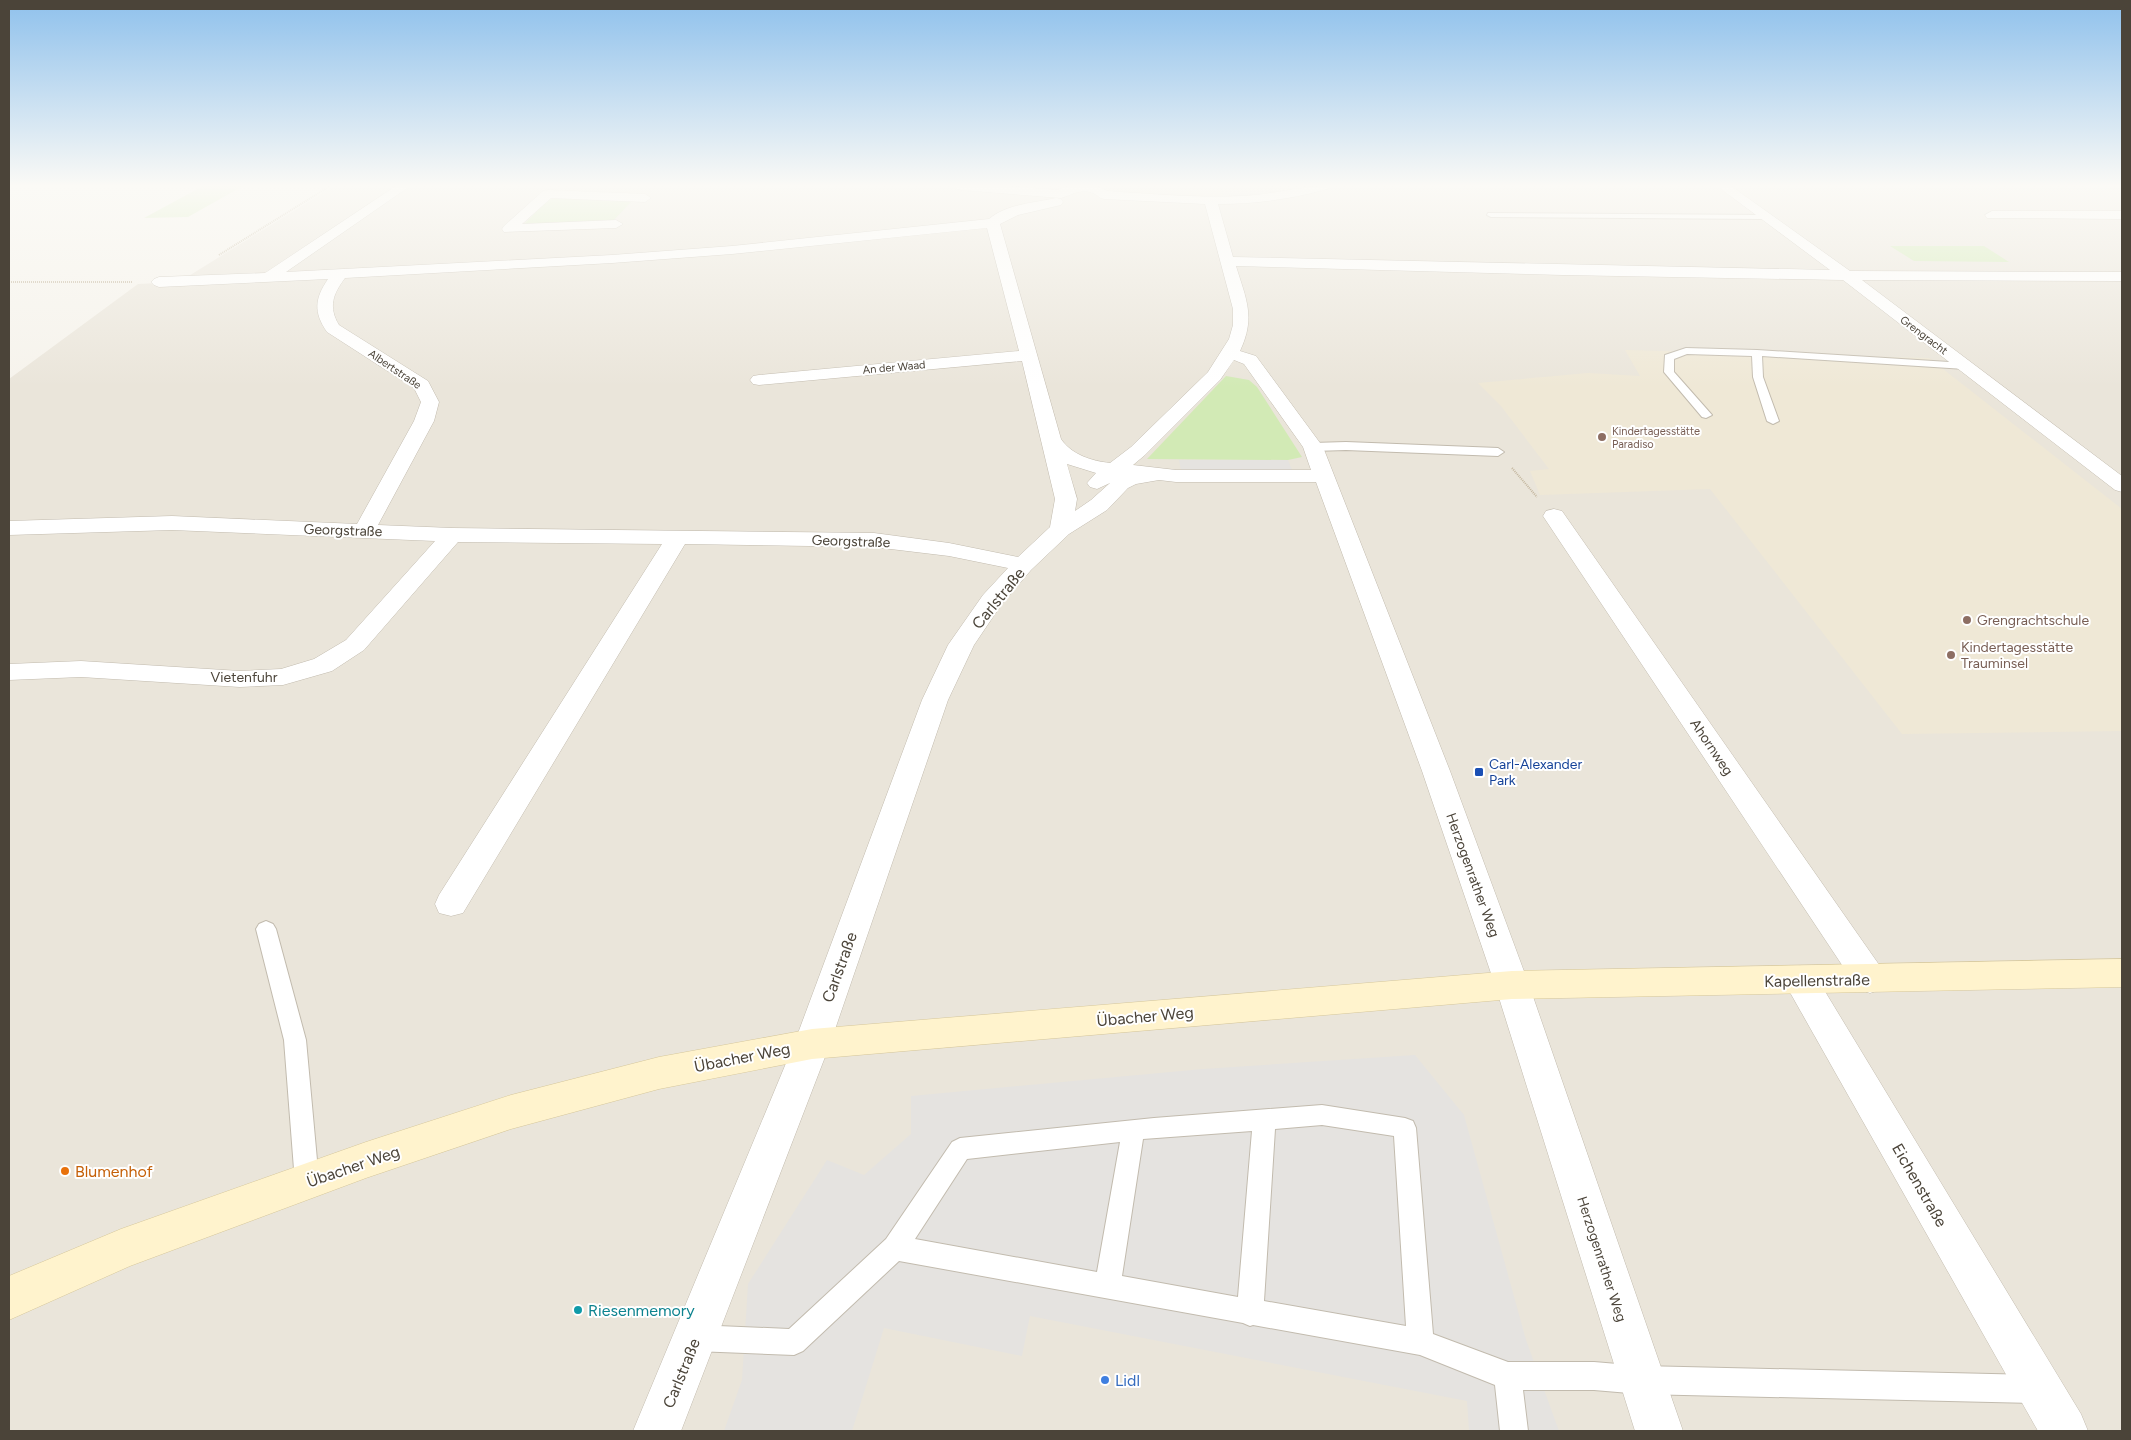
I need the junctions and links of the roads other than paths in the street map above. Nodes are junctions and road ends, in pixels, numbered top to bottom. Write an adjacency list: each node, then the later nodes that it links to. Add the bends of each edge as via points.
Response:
1 (304, 253): 13 (street)
2 (614, 253): 7 (street)
3 (689, 253): 7 (street)
4 (1000, 253): 18 (street)
5 (1225, 253): 8 (street, Carlstraße)
6 (1816, 253): 10 (street, Grengracht)
7 (612, 259): 9 (street)
8 (1227, 261): 10 (street, via 1566,272); 16 (street, Carlstraße, via 1241,309 1239,332)
9 (340, 274): 13 (street); 33 (street, Albertstraße, via 322,306 327,320 333,328 422,385 430,402 424,420)
10 (1845, 274): 12 (street); 19 (street, Grengracht)
11 (2122, 276): 12 (street)
12 (2095, 277): 15 (street)
13 (267, 278): 14 (street)
14 (159, 282)
15 (2122, 290)
16 (1230, 353): 24 (street, Herzogenrather Weg, via 1250,360); 26 (street, Carlstraße, via 1214,376)
17 (1757, 353): 19 (lane); 21 (lane, via 1686,351 1669,357 1669,372); 22 (lane, via 1758,377)
18 (1029, 355): 20 (street, An der Waad); 23 (street)
19 (1965, 366): 29 (street, Grengracht)
20 (760, 380)
21 (1706, 414)
22 (1773, 421)
23 (1049, 436): 26 (street, via 1058,450 1070,458 1094,467); 32 (street, via 1066,500)
24 (1313, 447): 25 (lane); 28 (street, Herzogenrather Weg)
25 (1498, 452)
26 (1116, 469): 27 (street, Carlstraße); 32 (street, Carlstraße, via 1080,499)
27 (1156, 474): 28 (street, Carlstraße); 32 (street, Carlstraße, via 1121,484 1099,505)
28 (1324, 476): 43 (street, Herzogenrather Weg, via 1436,771)
29 (2122, 486)
30 (1554, 516): 41 (street, Ahornweg)
31 (9, 528): 33 (street, Georgstraße, via 172,523)
32 (1061, 529): 36 (street, Carlstraße)
33 (364, 531): 34 (street, Georgstraße)
34 (452, 535): 35 (street, Georgstraße); 37 (street, Vietenfuhr, via 355,645 323,665 283,678 240,679 81,669)
35 (677, 539): 36 (street, Georgstraße, via 874,540 934,545); 38 (street)
36 (1023, 565): 44 (street, Carlstraße, via 992,600 961,645 935,700)
37 (9, 672)
38 (451, 904)
39 (266, 929): 47 (lane, via 295,1040)
40 (2122, 973): 41 (street, Kapellenstraße)
41 (1870, 979): 42 (street, Kapellenstraße)
42 (1800, 980): 43 (street, Kapellenstraße); 56 (street, Eichenstraße)
43 (1512, 985): 44 (street, Übacher Weg); 55 (street, Herzogenrather Weg)
44 (812, 1044): 47 (street, Übacher Weg, via 659,1073 511,1112); 52 (street, Carlstraße)
45 (1264, 1120): 46 (lane); 51 (lane); 53 (lane, via 1322,1115 1404,1128)
46 (1133, 1131): 48 (lane, via 960,1149); 49 (lane)
47 (307, 1182): 50 (street, Übacher Weg, via 121,1249)
48 (895, 1248): 49 (lane); 52 (lane, via 794,1342)
49 (1107, 1287): 51 (lane)
50 (9, 1298)
51 (1250, 1313): 53 (lane)
52 (695, 1338): 57 (street, Carlstraße)
53 (1420, 1342): 54 (lane)
54 (1508, 1376): 55 (lane, via 1594,1376); 58 (lane)
55 (1642, 1380): 56 (lane); 59 (street, Herzogenrather Weg)
56 (2040, 1389): 60 (street, Eichenstraße)
57 (657, 1431)
58 (1514, 1431)
59 (1659, 1431)
60 (2064, 1431)

